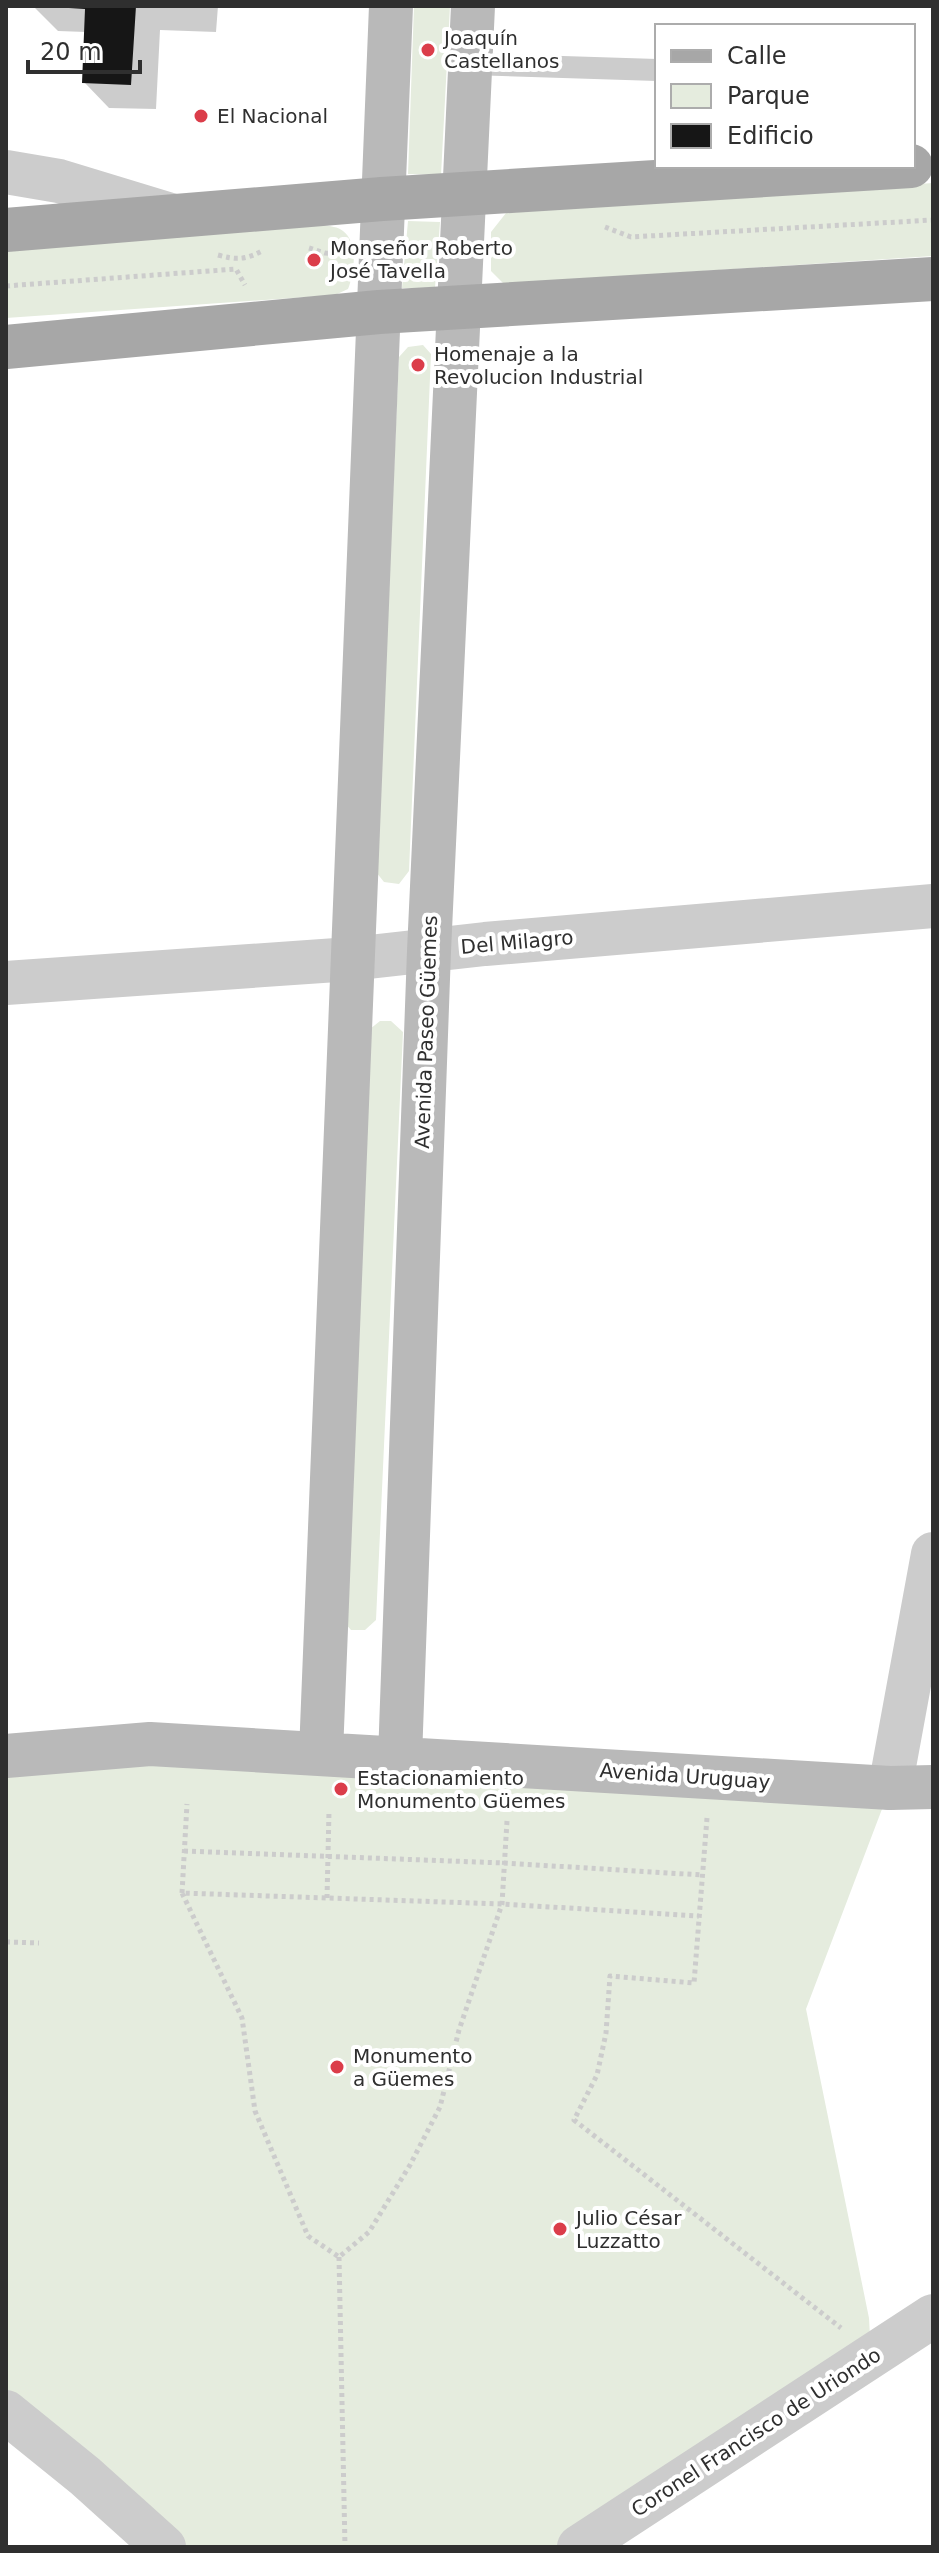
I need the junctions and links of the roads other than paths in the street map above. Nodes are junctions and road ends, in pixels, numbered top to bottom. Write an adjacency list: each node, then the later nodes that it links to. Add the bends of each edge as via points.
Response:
1 (391, 6): 9 (street)
2 (473, 6): 3 (street, Avenida Paseo Güemes)
3 (470, 64): 4 (lane); 8 (street, Avenida Paseo Güemes)
4 (655, 70)
5 (844, 168): 7 (main road)
6 (6, 172): 10 (street, via 59,181)
7 (707, 172): 8 (main road)
8 (464, 193): 9 (main road); 13 (street, Avenida Paseo Güemes)
9 (382, 199): 10 (main road); 14 (street)
10 (174, 216): 11 (main road)
11 (6, 230)
12 (933, 279): 13 (main road)
13 (459, 306): 14 (main road); 17 (street, Avenida Paseo Güemes)
14 (379, 312): 15 (main road); 18 (street)
15 (6, 347)
16 (933, 906): 17 (street, Del Milagro)
17 (429, 951): 18 (street, Del Milagro); 23 (street, Avenida Paseo Güemes)
18 (351, 959): 19 (street, Del Milagro); 21 (street)
19 (6, 983)
20 (933, 1554): 25 (street)
21 (321, 1753): 22 (street, Avenida Uruguay, via 150,1744); 23 (street, Avenida Uruguay)
22 (6, 1756)
23 (400, 1758): 25 (street, Avenida Uruguay)
24 (933, 1787): 25 (street, Avenida Uruguay)
25 (890, 1788)
26 (933, 2316): 29 (street, Coronel Francisco de Uriondo)
27 (6, 2412): 28 (street)
28 (164, 2547)
29 (579, 2547)

